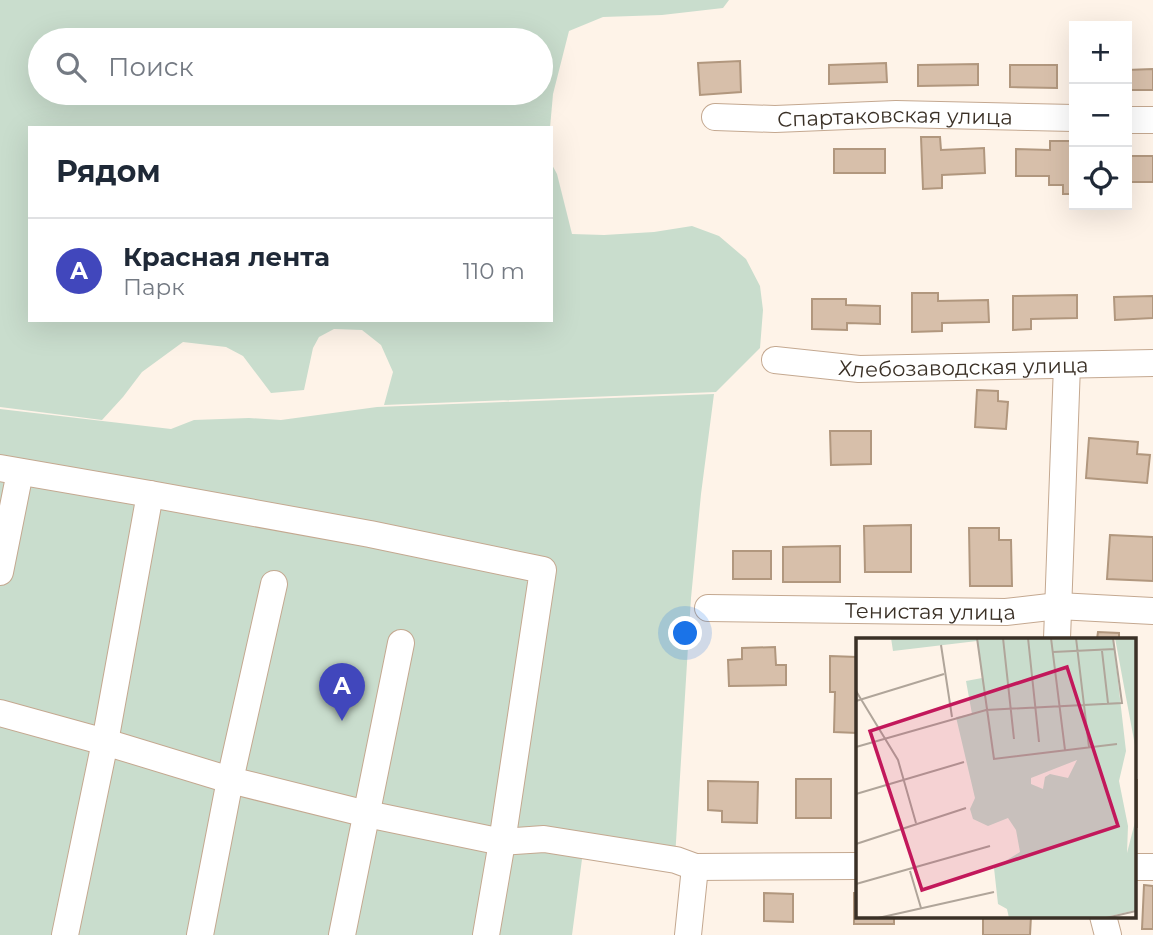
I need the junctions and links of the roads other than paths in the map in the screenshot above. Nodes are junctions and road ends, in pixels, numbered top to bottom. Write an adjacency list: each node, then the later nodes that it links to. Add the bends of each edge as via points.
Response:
1 (715, 117): 2 (street, Спартаковская улица)
2 (1069, 118)
3 (1132, 120): 4 (street)
4 (1153, 120)
5 (775, 360): 7 (street, Хлебозаводская улица, via 859,369)
6 (1153, 363): 7 (street, Хлебозаводская улица)
7 (1067, 365): 12 (street)
8 (10, 470): 9 (street); 10 (street)
9 (150, 494): 18 (street); 21 (street, via 543,570)
10 (0, 572)
11 (274, 584): 19 (street)
12 (1058, 606): 13 (street, Тенистая улица, via 1006,612); 14 (street, Тенистая улица); 15 (street)
13 (708, 608)
14 (1153, 611)
15 (1057, 638)
16 (401, 643): 20 (street)
17 (0, 713): 18 (street)
18 (105, 742): 19 (street); 25 (street)
19 (230, 780): 20 (street); 26 (street)
20 (367, 814): 21 (street); 27 (street)
21 (502, 842): 23 (street, via 544,839); 28 (street)
22 (856, 866): 23 (street)
23 (695, 867): 29 (street)
24 (1104, 918): 30 (street)
25 (65, 935)
26 (200, 935)
27 (342, 935)
28 (486, 935)
29 (688, 935)
30 (1108, 935)

